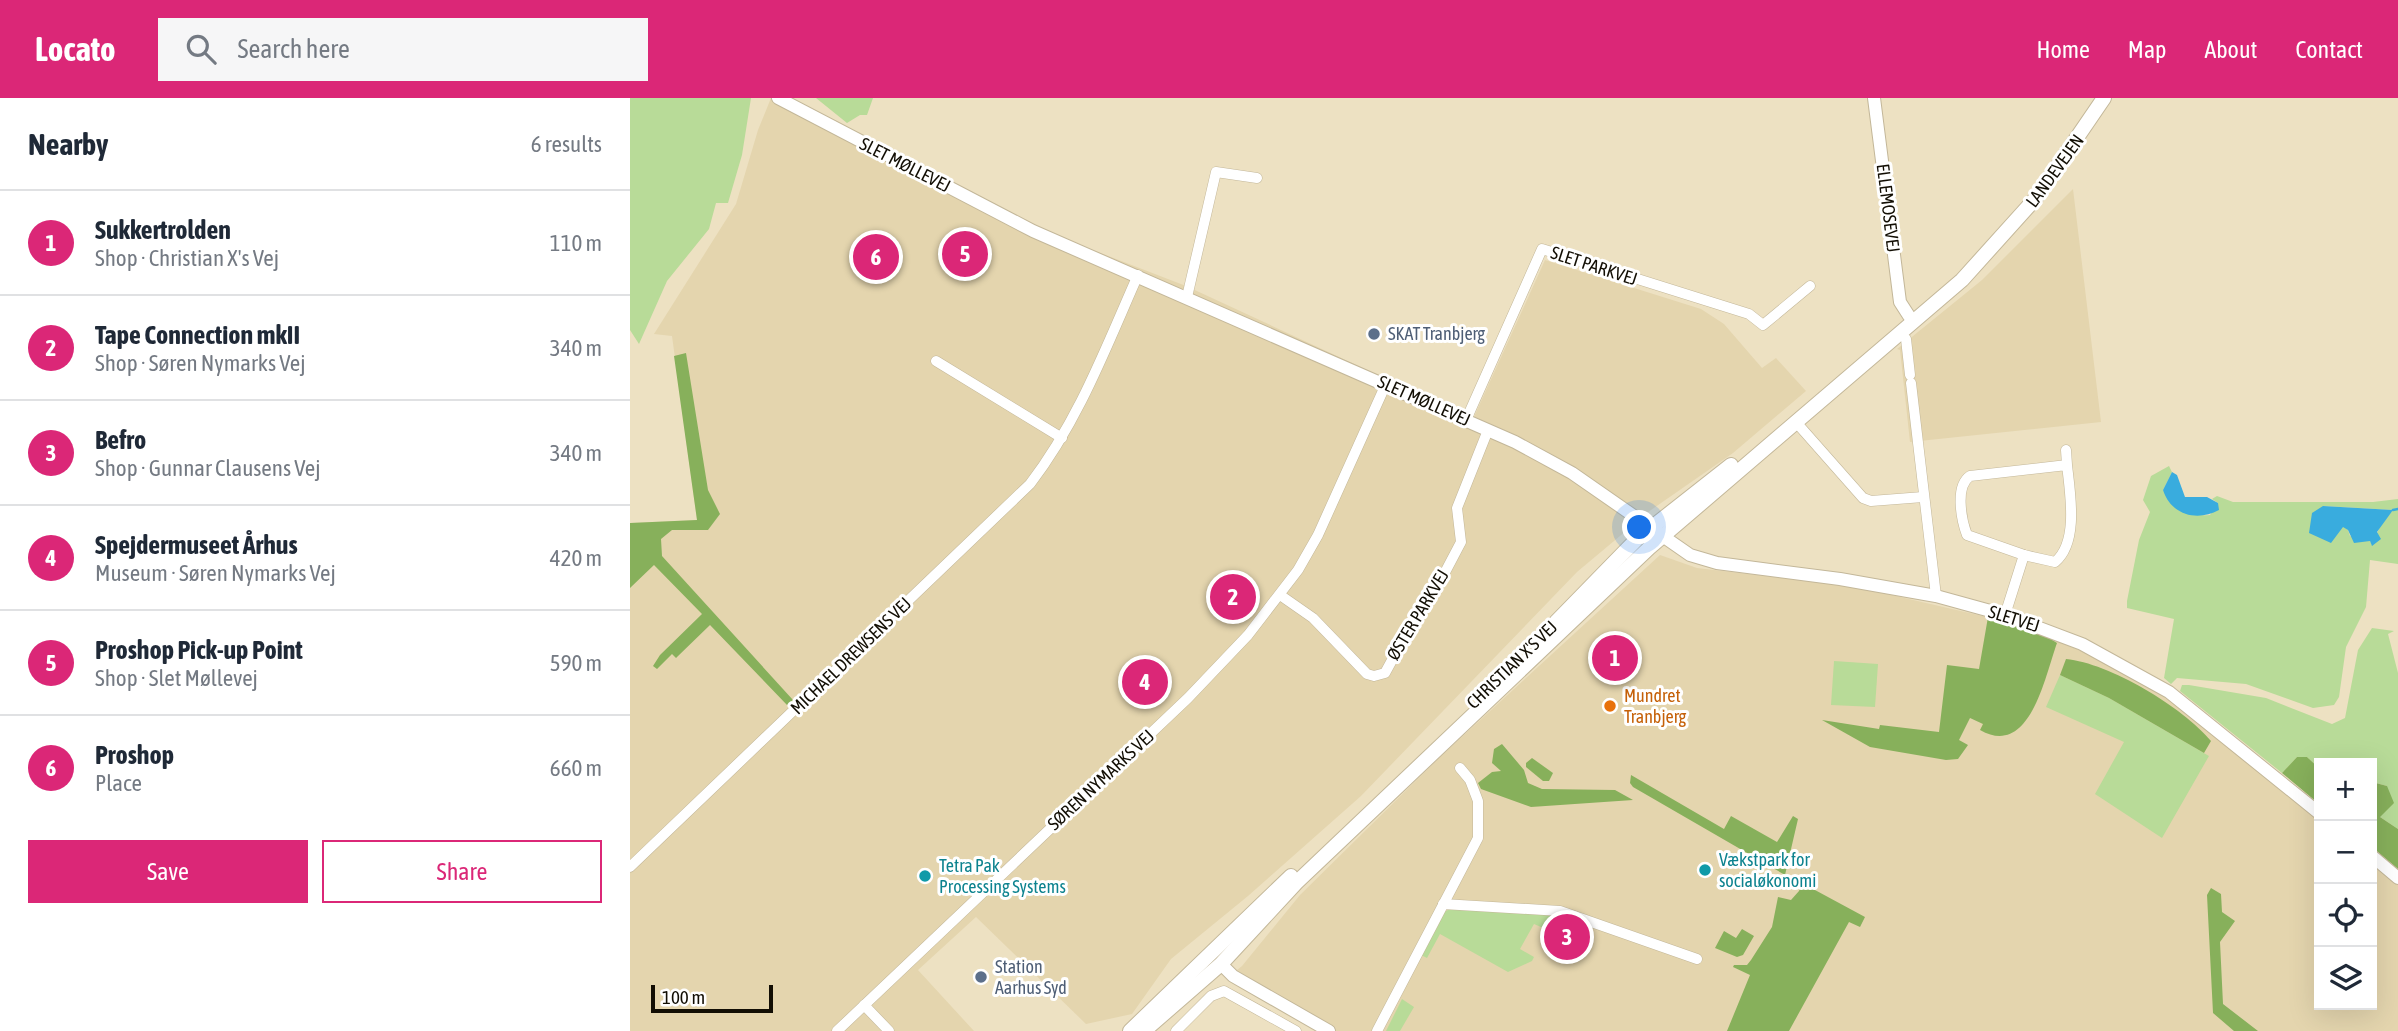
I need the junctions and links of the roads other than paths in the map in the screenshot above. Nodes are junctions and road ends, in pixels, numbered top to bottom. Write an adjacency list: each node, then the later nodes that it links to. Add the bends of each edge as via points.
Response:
1 (778, 98): 5 (street, SLET MØLLEVEJ, via 1033,231)
2 (1874, 98): 8 (street, ELLEMOSEVEJ, via 1900,302)
3 (2104, 98): 8 (main road, LANDEVEJEN, via 2050,180 2000,239)
4 (1257, 178): 7 (street, via 1216,172)
5 (1138, 275): 7 (street, SLET MØLLEVEJ); 15 (street, MICHAEL DREWSENS VEJ)
6 (1810, 286): 12 (street, SLET PARKVEJ, via 1763,325 1749,314 1542,249)
7 (1187, 297): 11 (street, SLET MØLLEVEJ)
8 (1911, 319): 9 (main road, CHRISTIAN X'S VEJ); 19 (main road, CHRISTIAN X'S VEJ)
9 (1900, 333): 13 (main road, CHRISTIAN X'S VEJ); 18 (street, via 1906,338)
10 (936, 361): 15 (street)
11 (1386, 384): 12 (street, SLET MØLLEVEJ); 21 (street, SØREN NYMARKS VEJ, via 1318,535)
12 (1466, 420): 14 (street, SLET MØLLEVEJ)
13 (1796, 421): 18 (street, via 1863,498); 19 (main road, CHRISTIAN X'S VEJ)
14 (1488, 430): 19 (street, SLET MØLLEVEJ, via 1572,472); 21 (street, ØSTER PARKVEJ, via 1457,508 1461,542 1384,673 1367,674 1313,618)
15 (1062, 438): 27 (street, MICHAEL DREWSENS VEJ, via 1010,504)
16 (2066, 450): 17 (street)
17 (2067, 465): 20 (street, via 2072,516 2060,558 2050,563); 20 (street, via 1964,480 1967,535)
18 (1923, 497): 22 (street)
19 (1655, 532): 22 (street, SLETVEJ, via 1690,555 1717,563); 28 (main road, CHRISTIAN X'S VEJ); 33 (main road, CHRISTIAN X'S VEJ, via 1296,883)
20 (2024, 555): 23 (street)
21 (1280, 595): 34 (street, SØREN NYMARKS VEJ, via 1214,673)
22 (1936, 596): 23 (street, SLETVEJ)
23 (2005, 615): 25 (street, SLETVEJ, via 2082,644 2169,692)
24 (1460, 768): 30 (street, via 1475,790 1479,832)
25 (2314, 809)
26 (2377, 860): 29 (street)
27 (630, 867)
28 (1290, 877): 32 (main road, CHRISTIAN X'S VEJ); 33 (main road, via 1222,953)
29 (2398, 878)
30 (1443, 904): 31 (street, via 1560,911); 42 (street)
31 (1697, 959)
32 (1199, 964): 33 (main road); 37 (main road, CHRISTIAN X'S VEJ)
33 (1220, 964): 38 (main road, CHRISTIAN X'S VEJ); 41 (street)
34 (864, 1005): 35 (street, SØREN NYMARKS VEJ); 36 (street)
35 (837, 1031)
36 (889, 1031)
37 (1130, 1031)
38 (1144, 1031)
39 (1176, 1031): 40 (street, via 1211,996 1224,991)
40 (1296, 1031)
41 (1329, 1031)
42 (1377, 1031)

